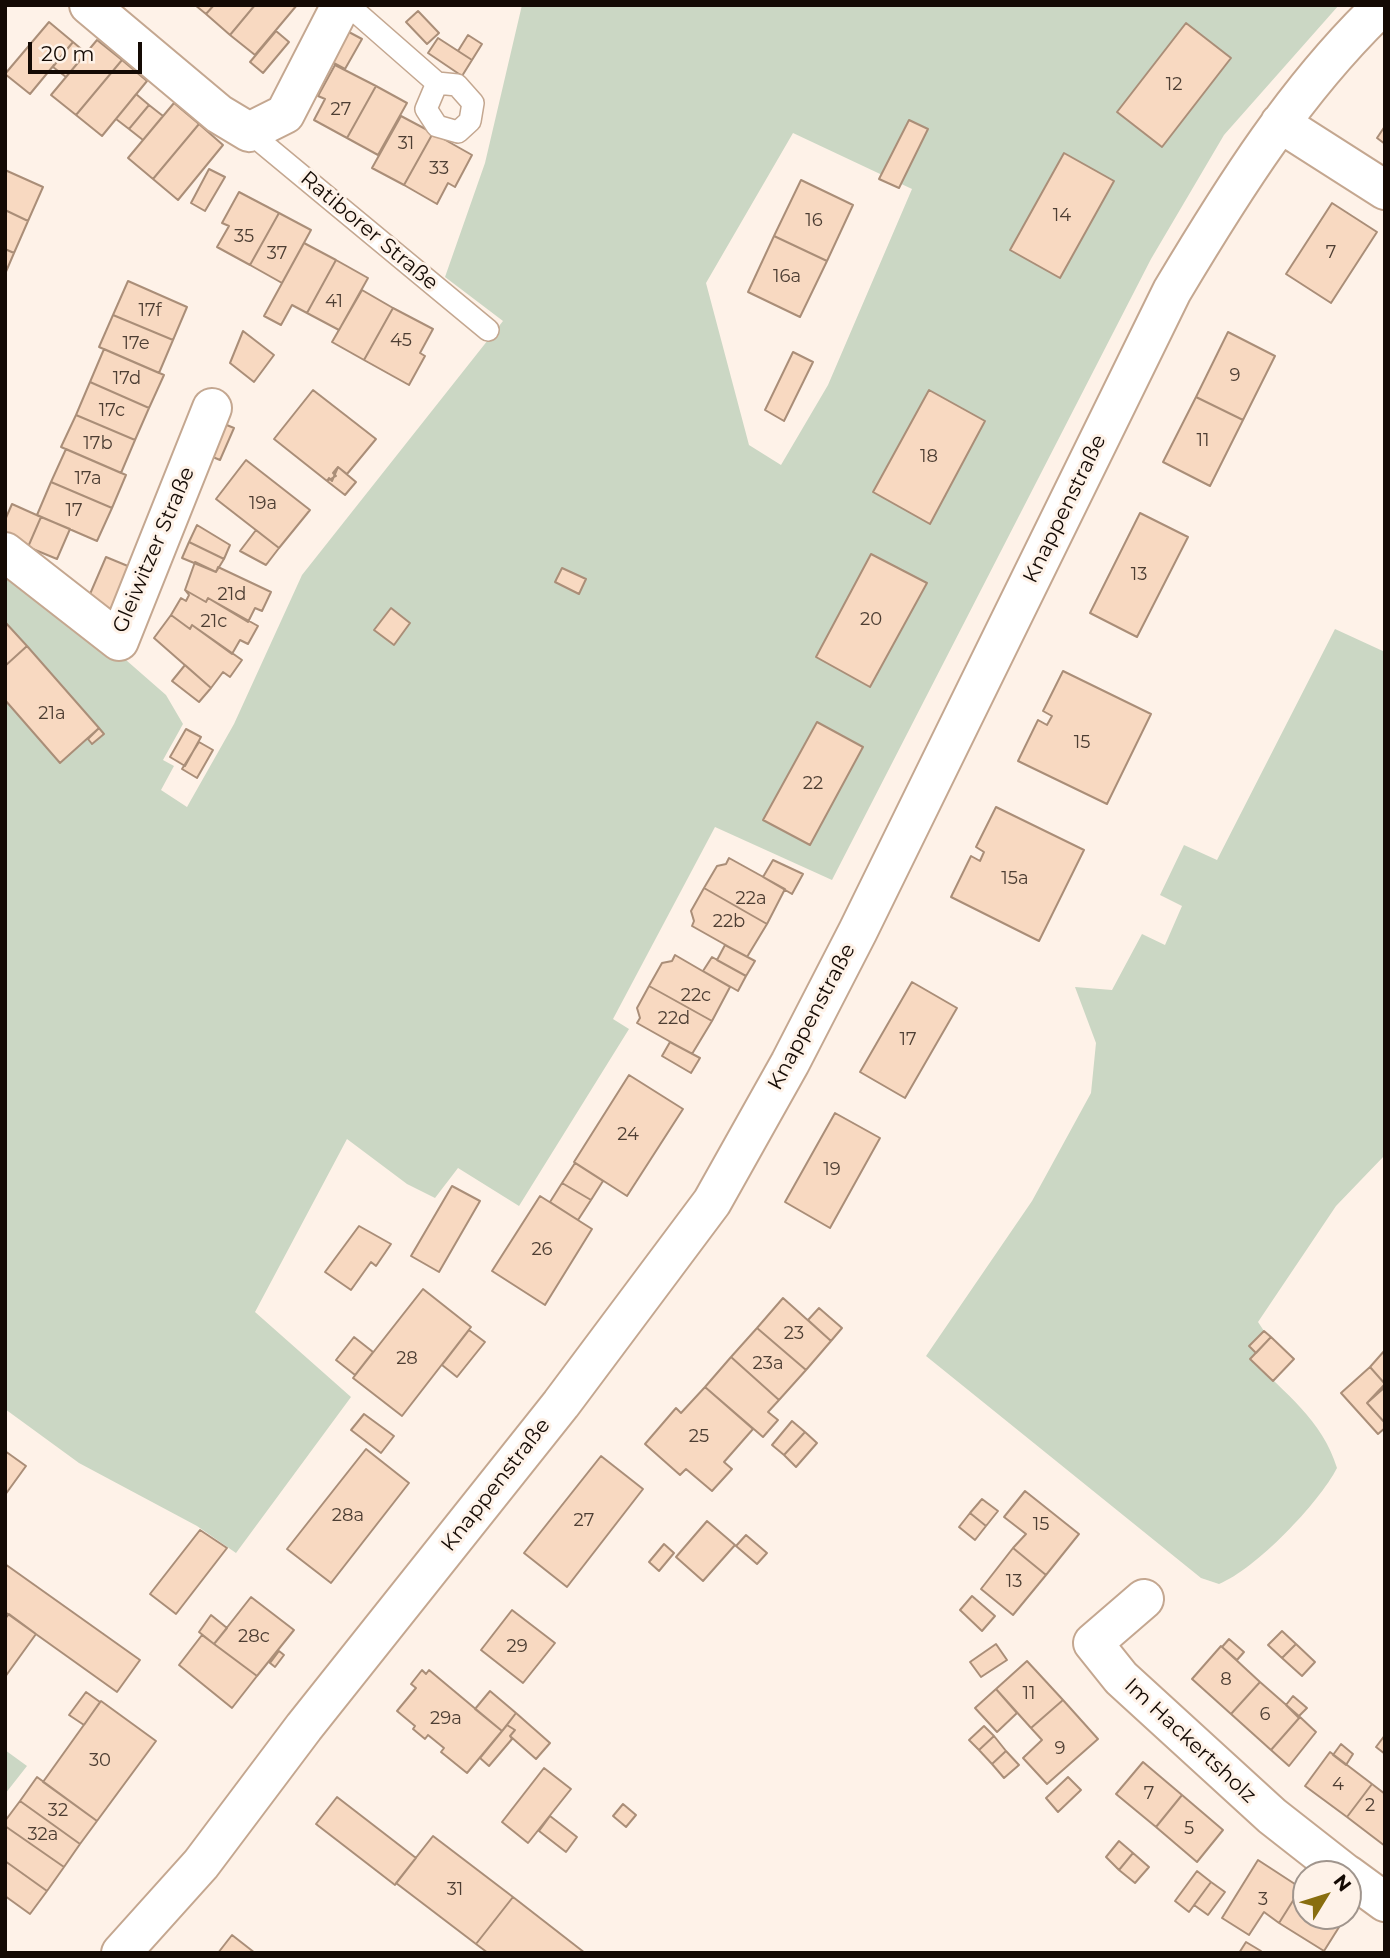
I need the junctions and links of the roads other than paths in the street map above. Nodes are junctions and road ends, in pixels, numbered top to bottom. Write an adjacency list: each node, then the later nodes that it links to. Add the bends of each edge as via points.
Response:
1 (89, 5): 7 (street, Ratiborer Straße, via 219,114)
2 (341, 5): 7 (street, via 285,114)
3 (348, 5): 5 (lane)
4 (1382, 5): 6 (street, Knappenstraße, via 1326,64)
5 (437, 83)
6 (1280, 123): 8 (street); 16 (street, Knappenstraße, via 1224,203 1172,291 858,931 712,1202 561,1404 201,1864)
7 (249, 132): 9 (lane, Ratiborer Straße)
8 (1385, 190)
9 (488, 330)
10 (212, 408): 11 (street, Gleiwitzer Straße, via 119,641)
11 (5, 552)
12 (1144, 1599): 13 (street, Im Hackertsholz, via 1093,1643 1121,1678 1272,1816)
13 (1328, 1860)
14 (1362, 1886): 15 (street, Im Hackertsholz)
15 (1385, 1902)
16 (121, 1953)

